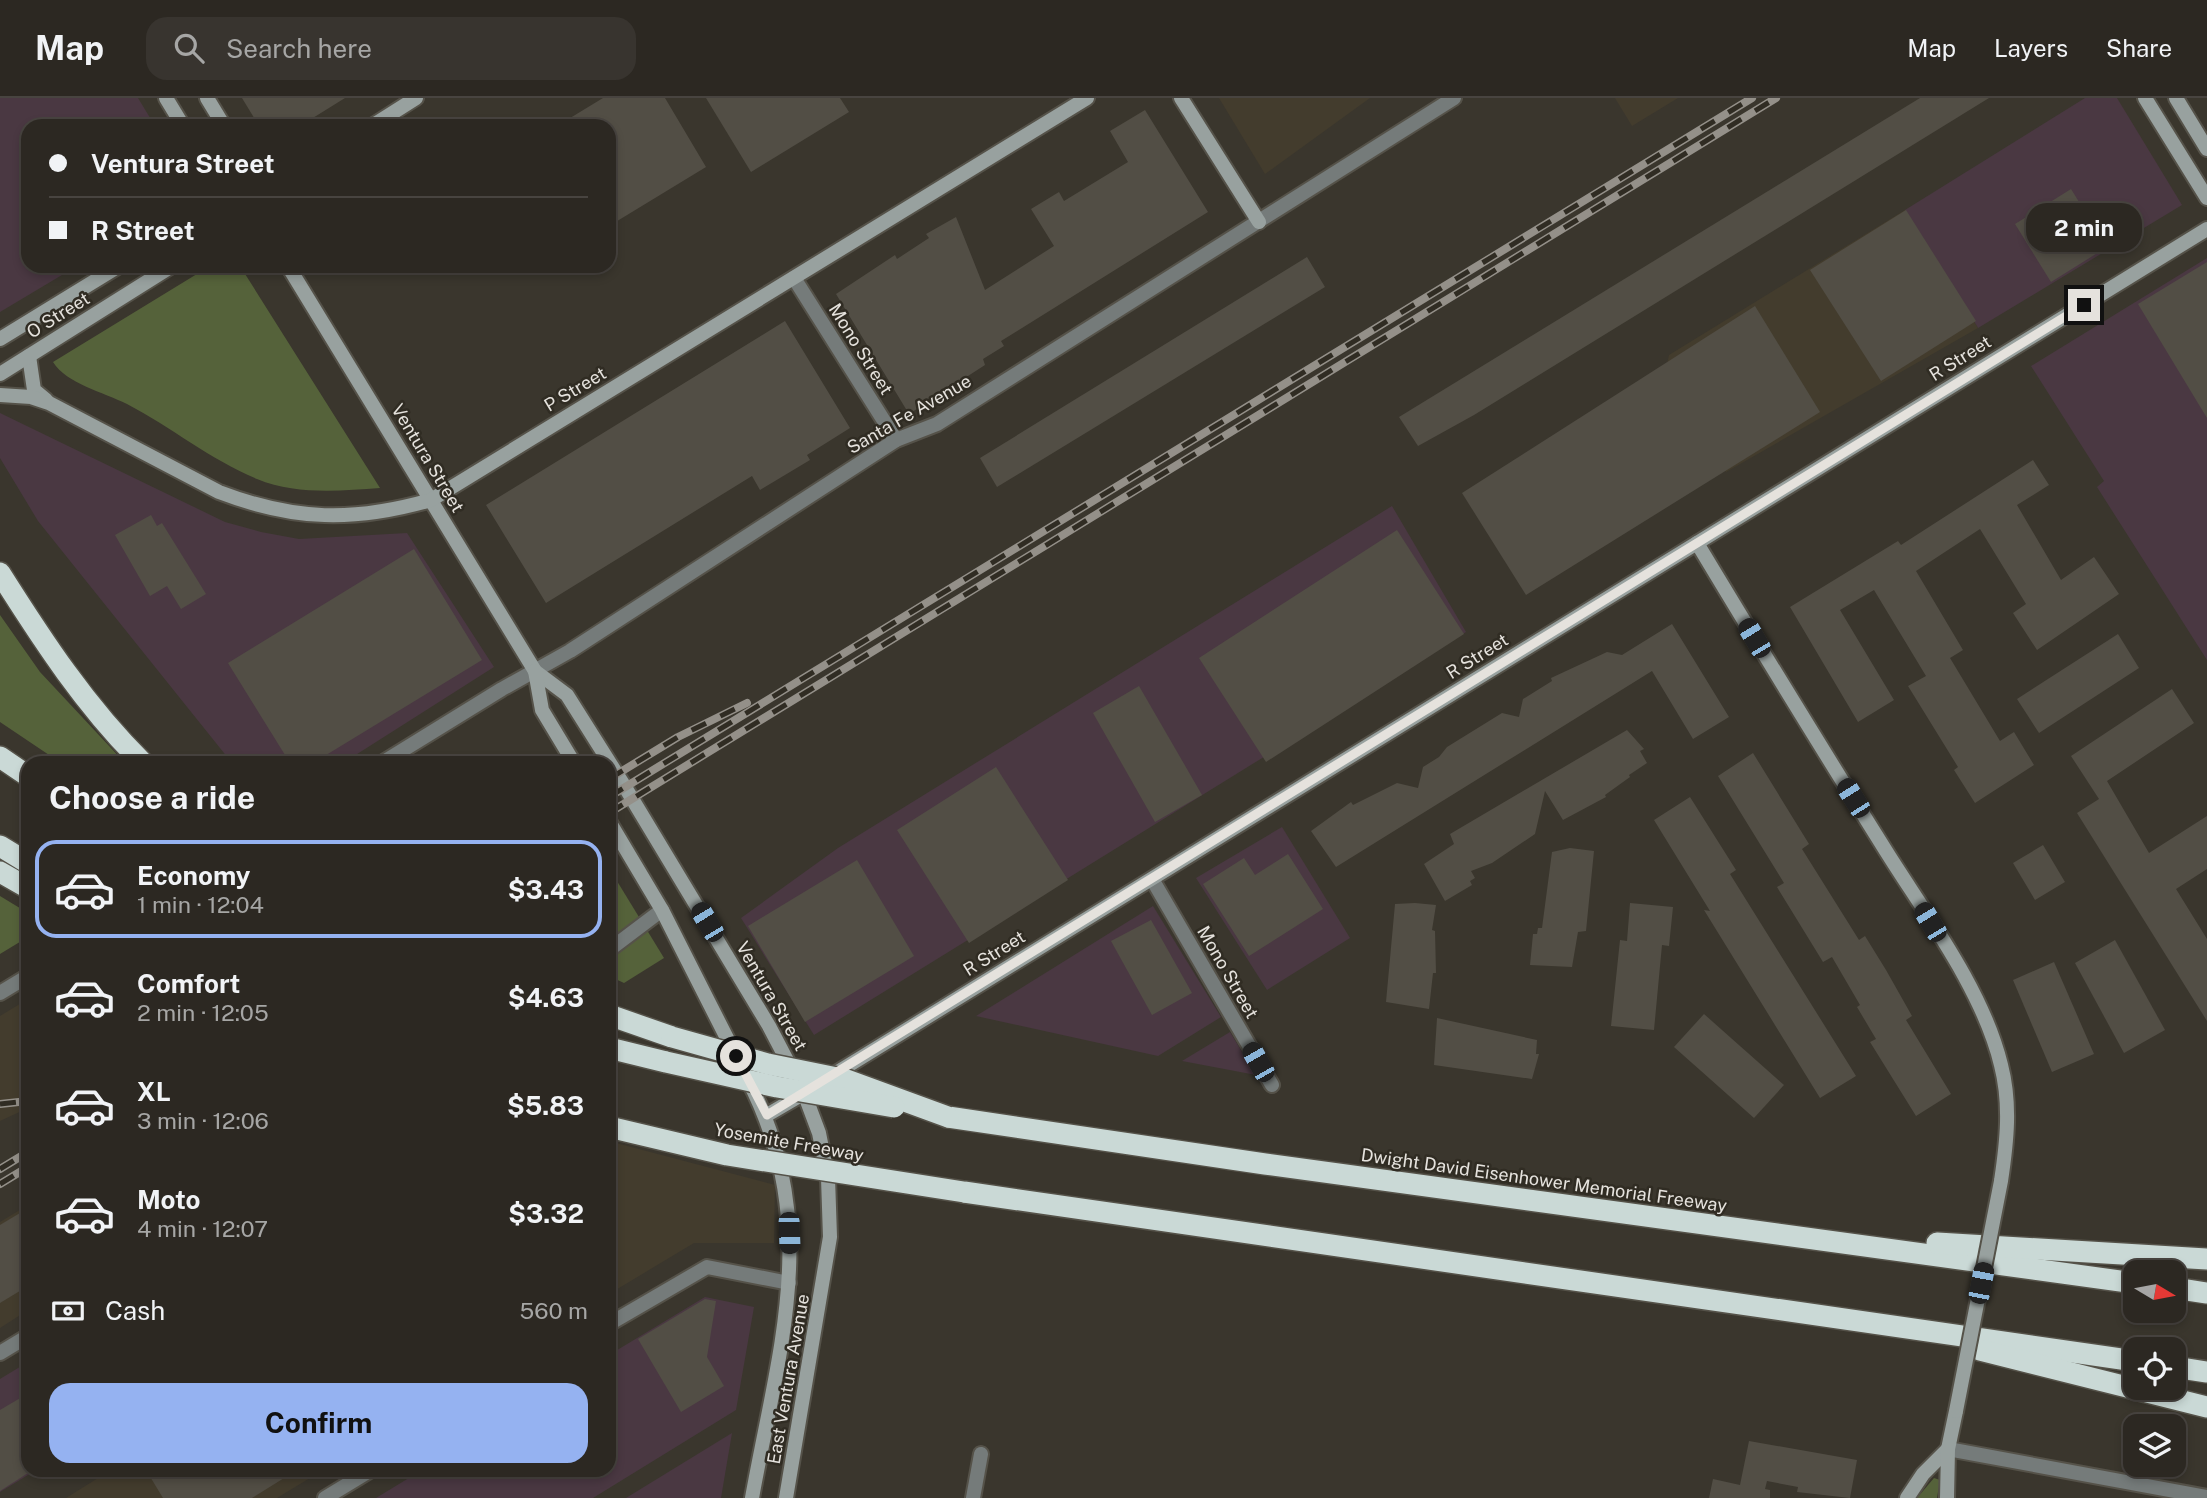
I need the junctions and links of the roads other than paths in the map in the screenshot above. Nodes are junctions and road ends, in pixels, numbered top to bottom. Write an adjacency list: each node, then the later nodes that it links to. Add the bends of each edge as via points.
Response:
1 (166, 98): 9 (main road)
2 (207, 98): 10 (main road)
3 (416, 98): 11 (main road)
4 (1087, 98): 19 (main road, P Street)
5 (1181, 98): 14 (main road)
6 (1454, 98): 14 (street, Santa Fe Avenue)
7 (2145, 98): 13 (main road)
8 (2176, 98): 12 (main road)
9 (179, 119)
10 (220, 119)
11 (383, 119)
12 (2207, 149)
13 (2207, 198)
14 (1259, 222): 25 (street, Santa Fe Avenue, via 937,424)
15 (2207, 229): 27 (main road, R Street)
16 (108, 273): 20 (main road, O Street)
17 (161, 273): 21 (main road, O Street)
18 (292, 273): 26 (main road, Ventura Street)
19 (794, 278): 25 (street, Mono Street); 26 (main road, P Street)
20 (0, 339)
21 (29, 356): 22 (main road, O Street); 24 (main road, P Street, via 34,390)
22 (0, 374)
23 (0, 395): 24 (main road, P Street)
24 (50, 403): 26 (main road, P Street, via 219,492 280,512 361,516)
25 (896, 440): 29 (street, Santa Fe Avenue)
26 (431, 500): 29 (main road, Ventura Street)
27 (1697, 543): 41 (main road, R Street); 69 (main road, bridge, via 1922,908 1994,1041 2006,1091 2007,1140)
28 (0, 573): 30 (highway, via 81,694)
29 (535, 671): 31 (street, Santa Fe Avenue); 32 (main road, Ventura Street, via 542,710); 33 (main road, Ventura Street, via 567,695)
30 (137, 756)
31 (394, 756)
32 (570, 756)
33 (604, 756)
34 (0, 757): 35 (highway)
35 (21, 771)
36 (616, 775): 50 (main road, Ventura Street, via 763,1015)
37 (616, 833): 43 (main road)
38 (0, 846): 39 (highway)
39 (21, 858)
40 (1, 872): 42 (highway)
41 (1152, 878): 49 (street, Mono Street); 50 (main road, R Street)
42 (21, 884)
43 (662, 910): 44 (street); 51 (main road)
44 (616, 945)
45 (21, 980): 46 (street)
46 (0, 993)
47 (616, 1017): 52 (highway, bridge, via 719,1051 847,1080)
48 (616, 1050): 52 (highway, bridge, via 777,1087)
49 (1272, 1086)
50 (804, 1093): 51 (main road, R Street); 56 (main road, Ventura Street, via 819,1133 828,1178)
51 (767, 1115): 58 (main road, via 787,1191)
52 (948, 1117): 54 (highway, Dwight David Eisenhower Memorial Freeway)
53 (616, 1129): 62 (highway, Yosemite Freeway, bridge, via 727,1155 964,1192)
54 (1770, 1234): 55 (highway); 57 (highway, Dwight David Eisenhower Memorial Freeway)
55 (2207, 1259)
56 (828, 1266): 75 (main road, East Ventura Avenue)
57 (2123, 1281)
58 (789, 1283): 61 (street, via 707,1267); 74 (main road, East Ventura Avenue)
59 (2186, 1290): 60 (highway)
60 (2207, 1293)
61 (616, 1320)
62 (1862, 1320): 65 (highway); 68 (highway)
63 (21, 1340): 64 (street)
64 (0, 1353)
65 (2123, 1359)
66 (2186, 1369): 67 (highway)
67 (2207, 1372)
68 (2207, 1408)
69 (1948, 1449): 72 (street); 77 (main road); 78 (main road)
70 (981, 1454): 76 (street)
71 (360, 1477): 73 (street)
72 (2207, 1497)
73 (326, 1498)
74 (752, 1498)
75 (786, 1498)
76 (973, 1498)
77 (1907, 1498)
78 (1947, 1498)

